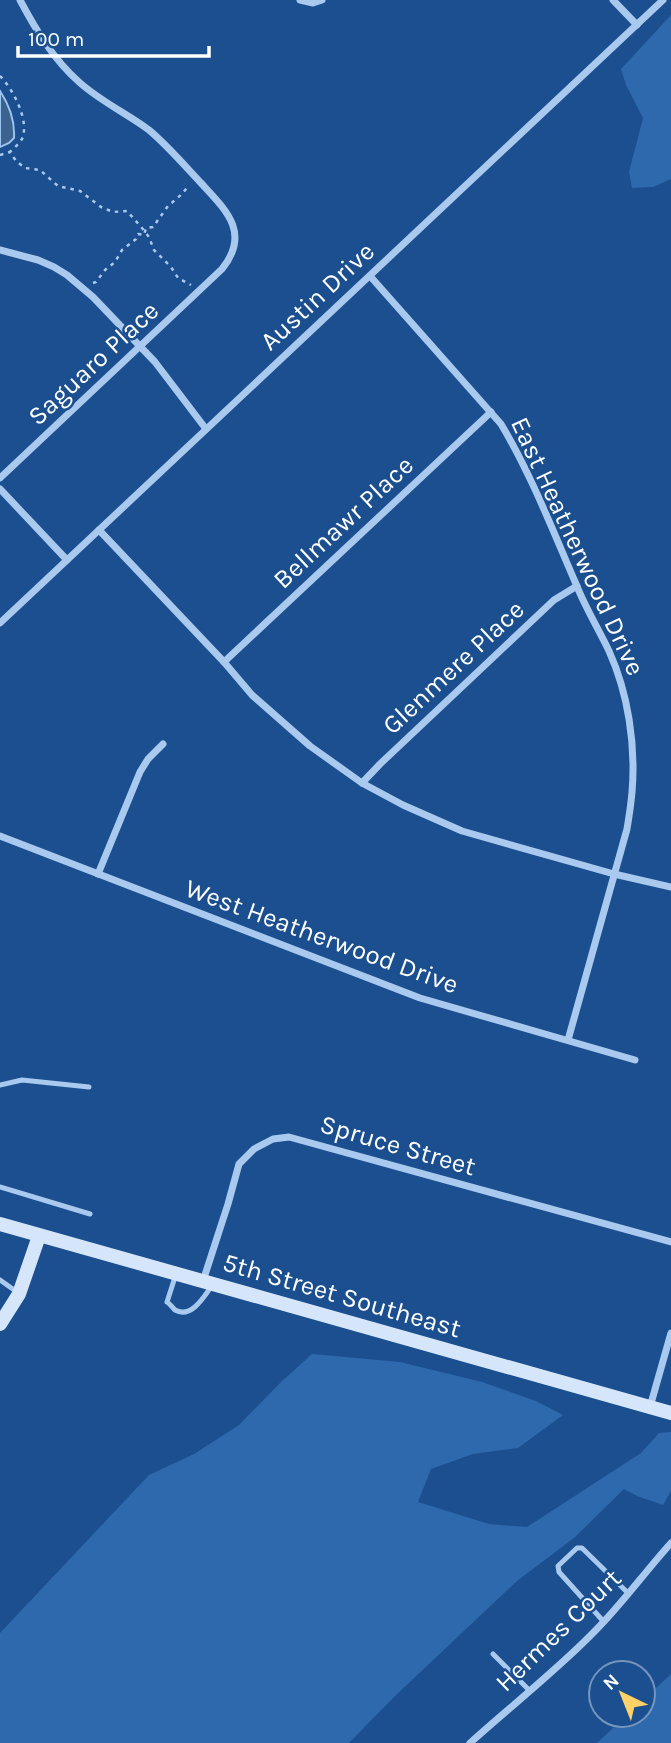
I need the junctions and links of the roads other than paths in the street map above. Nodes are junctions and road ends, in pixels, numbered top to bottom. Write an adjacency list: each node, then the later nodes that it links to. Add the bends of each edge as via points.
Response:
1 (20, 0): 9 (street, Saguaro Place, via 63,66 161,141 225,209 234,227 229,260)
2 (300, 0): 3 (street)
3 (322, 0)
4 (613, 0): 6 (street)
5 (663, 0): 6 (street, Austin Drive)
6 (637, 25): 8 (street, Austin Drive)
7 (0, 250): 9 (street, via 38,260 67,275)
8 (370, 276): 10 (street, East Heatherwood Drive); 11 (street, Austin Drive)
9 (141, 347): 11 (street); 12 (street, Saguaro Place)
10 (491, 412): 16 (street, East Heatherwood Drive, via 512,442); 18 (street, Bellmawr Place)
11 (206, 429): 14 (street, Austin Drive)
12 (0, 478)
13 (0, 489): 15 (street)
14 (99, 530): 15 (street, Austin Drive); 18 (street)
15 (67, 560): 17 (street, Austin Drive)
16 (577, 586): 20 (street, Glenmere Place, via 554,600); 23 (street, East Heatherwood Drive, via 619,676 631,736 632,793)
17 (0, 623)
18 (224, 662): 20 (street, via 277,718)
19 (163, 744): 22 (street, via 140,772)
20 (362, 783): 23 (street, via 462,831)
21 (0, 836): 22 (street, West Heatherwood Drive)
22 (98, 874): 25 (street, West Heatherwood Drive, via 420,998)
23 (614, 874): 24 (street); 25 (street, East Heatherwood Drive)
24 (671, 887)
25 (568, 1040): 26 (street, West Heatherwood Drive)
26 (635, 1060)
27 (0, 1084): 28 (lane, via 22,1080)
28 (89, 1087)
29 (0, 1187): 30 (lane)
30 (90, 1214)
31 (0, 1224): 32 (main road, 5th Street Southeast)
32 (39, 1236): 34 (main road, 5th Street Southeast); 37 (main road)
33 (671, 1242): 36 (street, Spruce Street, via 289,1137 254,1149 239,1164)
34 (176, 1274): 36 (main road, 5th Street Southeast); 36 (lane, via 167,1301 175,1310 191,1310 202,1301)
35 (0, 1280): 37 (lane)
36 (208, 1283): 40 (main road, 5th Street Southeast)
37 (19, 1294): 38 (main road)
38 (0, 1324)
39 (671, 1333): 40 (street)
40 (650, 1408): 41 (main road, 5th Street Southeast)
41 (671, 1413)
42 (671, 1543): 43 (street, Hermes Court)
43 (629, 1594): 44 (street, Hermes Court); 44 (lane, via 582,1548 558,1566)
44 (604, 1622): 46 (street, Hermes Court)
45 (493, 1654): 46 (lane)
46 (530, 1691): 47 (street, Hermes Court)
47 (470, 1743)

